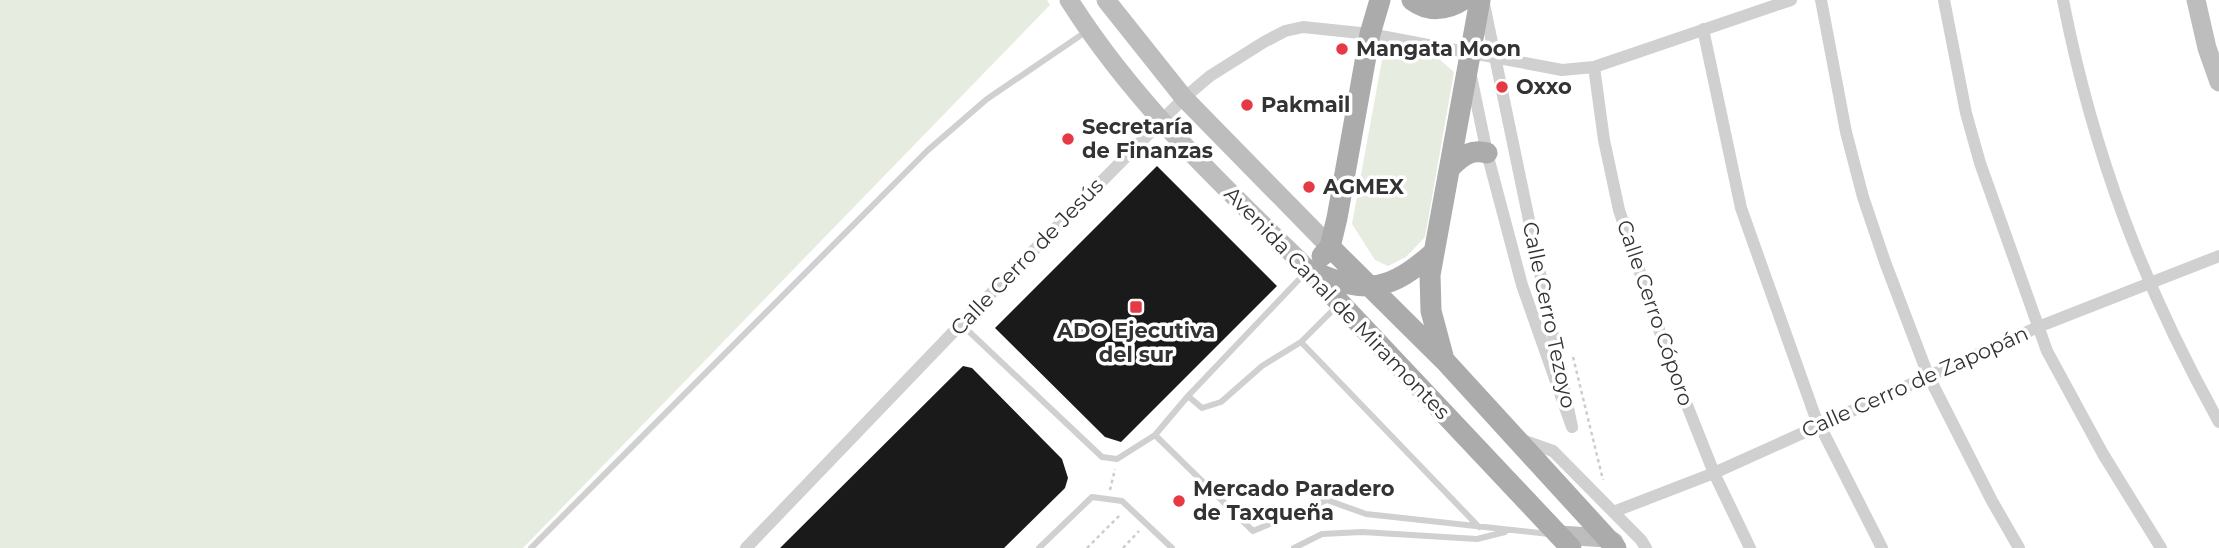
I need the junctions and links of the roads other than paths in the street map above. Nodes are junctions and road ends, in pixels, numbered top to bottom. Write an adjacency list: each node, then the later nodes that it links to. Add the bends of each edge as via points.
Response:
1 (1069, 0): 14 (main road, Avenida Canal de Miramontes)
2 (1106, 0): 19 (main road, Avenida Canal de Miramontes)
3 (1371, 0): 15 (main road)
4 (1380, 0): 15 (main road)
5 (1412, 0): 6 (main road, via 1437,10)
6 (1463, 0)
7 (1482, 0): 16 (main road); 21 (street, Calle Cerro Tezoyo, via 1572,427 1522,285)
8 (1791, 0): 13 (street, Calle Cerro de Jesús)
9 (1821, 0): 34 (street, via 1863,197)
10 (1944, 0): 31 (street, via 1969,126)
11 (2063, 0): 27 (street, via 2104,165)
12 (2196, 0): 18 (main road)
13 (1703, 29): 17 (street, Calle Cerro de Jesús); 37 (street, via 1741,208)
14 (1088, 30): 20 (main road, Avenida Canal de Miramontes); 46 (lane, via 987,99 928,150)
15 (1370, 34): 16 (street, Calle Cerro de Jesús); 19 (street, Calle Cerro de Jesús, via 1303,27 1285,31 1210,76); 23 (main road)
16 (1470, 59): 17 (street, Calle Cerro de Jesús, via 1562,70); 21 (street, Calle Cerro Tezoyo); 22 (main road)
17 (1594, 67): 40 (street, Calle Cerro Cóporo, via 1619,209 1671,365)
18 (2219, 82)
19 (1184, 98): 20 (street, Calle Cerro de Jesús); 23 (main road, Avenida Canal de Miramontes)
20 (1161, 121): 26 (main road, Avenida Canal de Miramontes); 30 (street, Calle Cerro de Jesús)
21 (1488, 153): 22 (main road, via 1468,153)
22 (1452, 166): 24 (main road)
23 (1330, 247): 26 (main road); 28 (main road, Avenida Canal de Miramontes)
24 (1434, 253): 28 (main road, via 1406,276); 33 (main road, via 1429,295)
25 (2219, 256): 27 (street, Calle Cerro de Zapopán)
26 (1309, 270): 28 (main road, via 1345,284); 29 (main road, Avenida Canal de Miramontes); 35 (lane)
27 (2150, 284): 31 (street, Calle Cerro de Zapopán); 36 (street)
28 (1370, 286): 33 (main road, Avenida Canal de Miramontes)
29 (1340, 303): 32 (lane); 44 (main road, Avenida Canal de Miramontes)
30 (961, 324): 38 (lane, via 1102,457 1117,459); 47 (street, Calle Cerro de Jesús)
31 (2038, 327): 34 (street, Calle Cerro de Zapopán); 55 (street, via 2103,454)
32 (1301, 342): 35 (lane, via 1262,366 1221,402 1202,408); 42 (lane)
33 (1445, 361): 39 (main road, Avenida Canal de Miramontes)
34 (1928, 376): 37 (street, Calle Cerro de Zapopán); 54 (street)
35 (1188, 396): 38 (lane)
36 (2219, 422)
37 (1820, 425): 40 (street, Calle Cerro de Zapopán); 53 (street)
38 (1155, 435): 42 (lane, via 1254,530 1327,500 1366,514)
39 (1515, 438): 41 (street, Avenida Canal de Miramontes, via 1553,451); 45 (main road, Avenida Canal de Miramontes)
40 (1714, 472): 41 (street, Calle Cerro de Zapopán); 52 (street, Calle Cerro Cóporo)
41 (1613, 512): 51 (street, Avenida Canal de Miramontes)
42 (1479, 527): 43 (lane)
43 (1511, 530): 44 (lane); 50 (lane, via 1477,539 1322,534)
44 (1565, 542): 45 (main road, Avenida Canal de Miramontes)
45 (1616, 544)
46 (531, 548)
47 (746, 548)
48 (1040, 548): 49 (lane, via 1092,497 1122,501)
49 (1172, 548)
50 (1294, 548)
51 (1646, 548)
52 (1750, 548)
53 (1882, 548)
54 (2019, 548)
55 (2161, 548)

